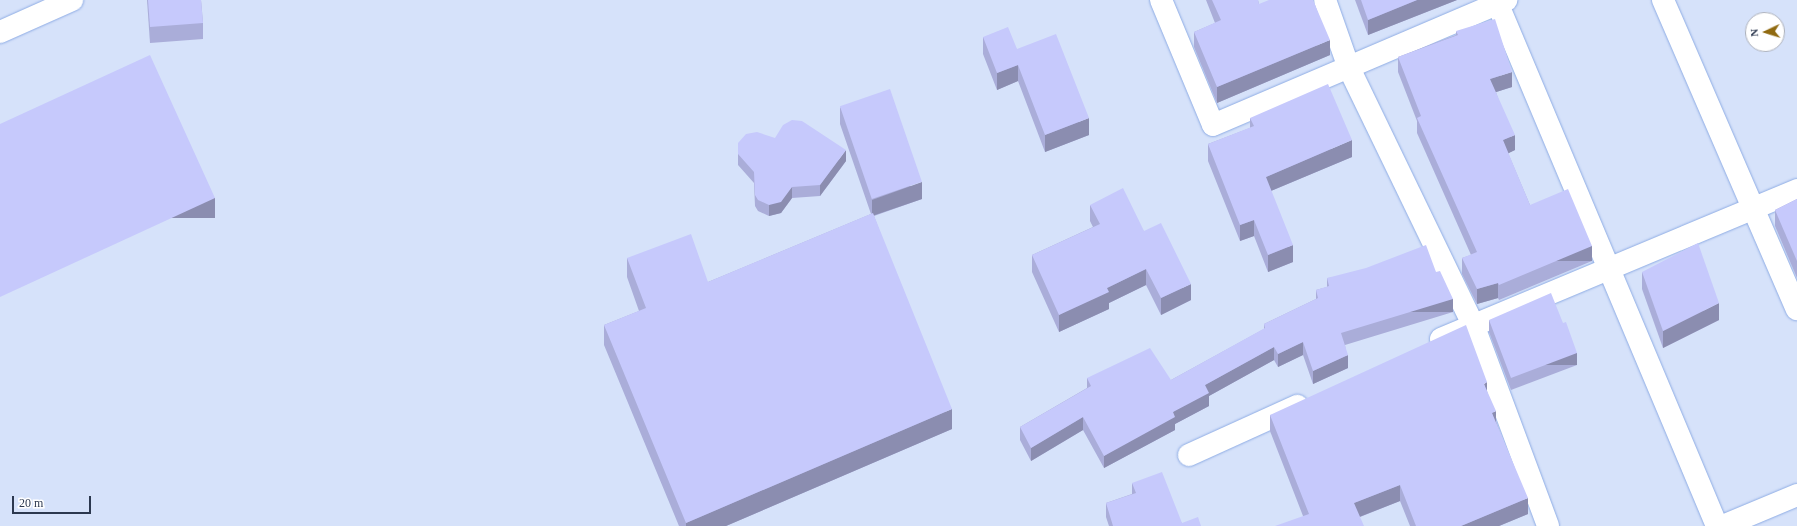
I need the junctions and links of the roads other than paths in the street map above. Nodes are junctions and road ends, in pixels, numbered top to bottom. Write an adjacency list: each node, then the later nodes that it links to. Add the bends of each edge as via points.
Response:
1 (72, 0): 6 (street)
2 (1161, 0): 7 (street, via 1213,125)
3 (1325, 0): 7 (street)
4 (1663, 0): 9 (street)
5 (1500, 1): 7 (street); 10 (street)
6 (0, 32)
7 (1349, 68): 12 (street)
8 (1797, 190): 9 (street)
9 (1753, 209): 10 (street); 11 (street)
10 (1609, 270): 12 (street); 18 (street)
11 (1797, 309)
12 (1473, 324): 13 (street); 17 (street)
13 (1424, 347)
14 (1312, 399): 15 (street)
15 (1189, 455)
16 (1797, 495): 19 (street)
17 (1548, 526)
18 (1717, 526)
19 (1723, 526)

